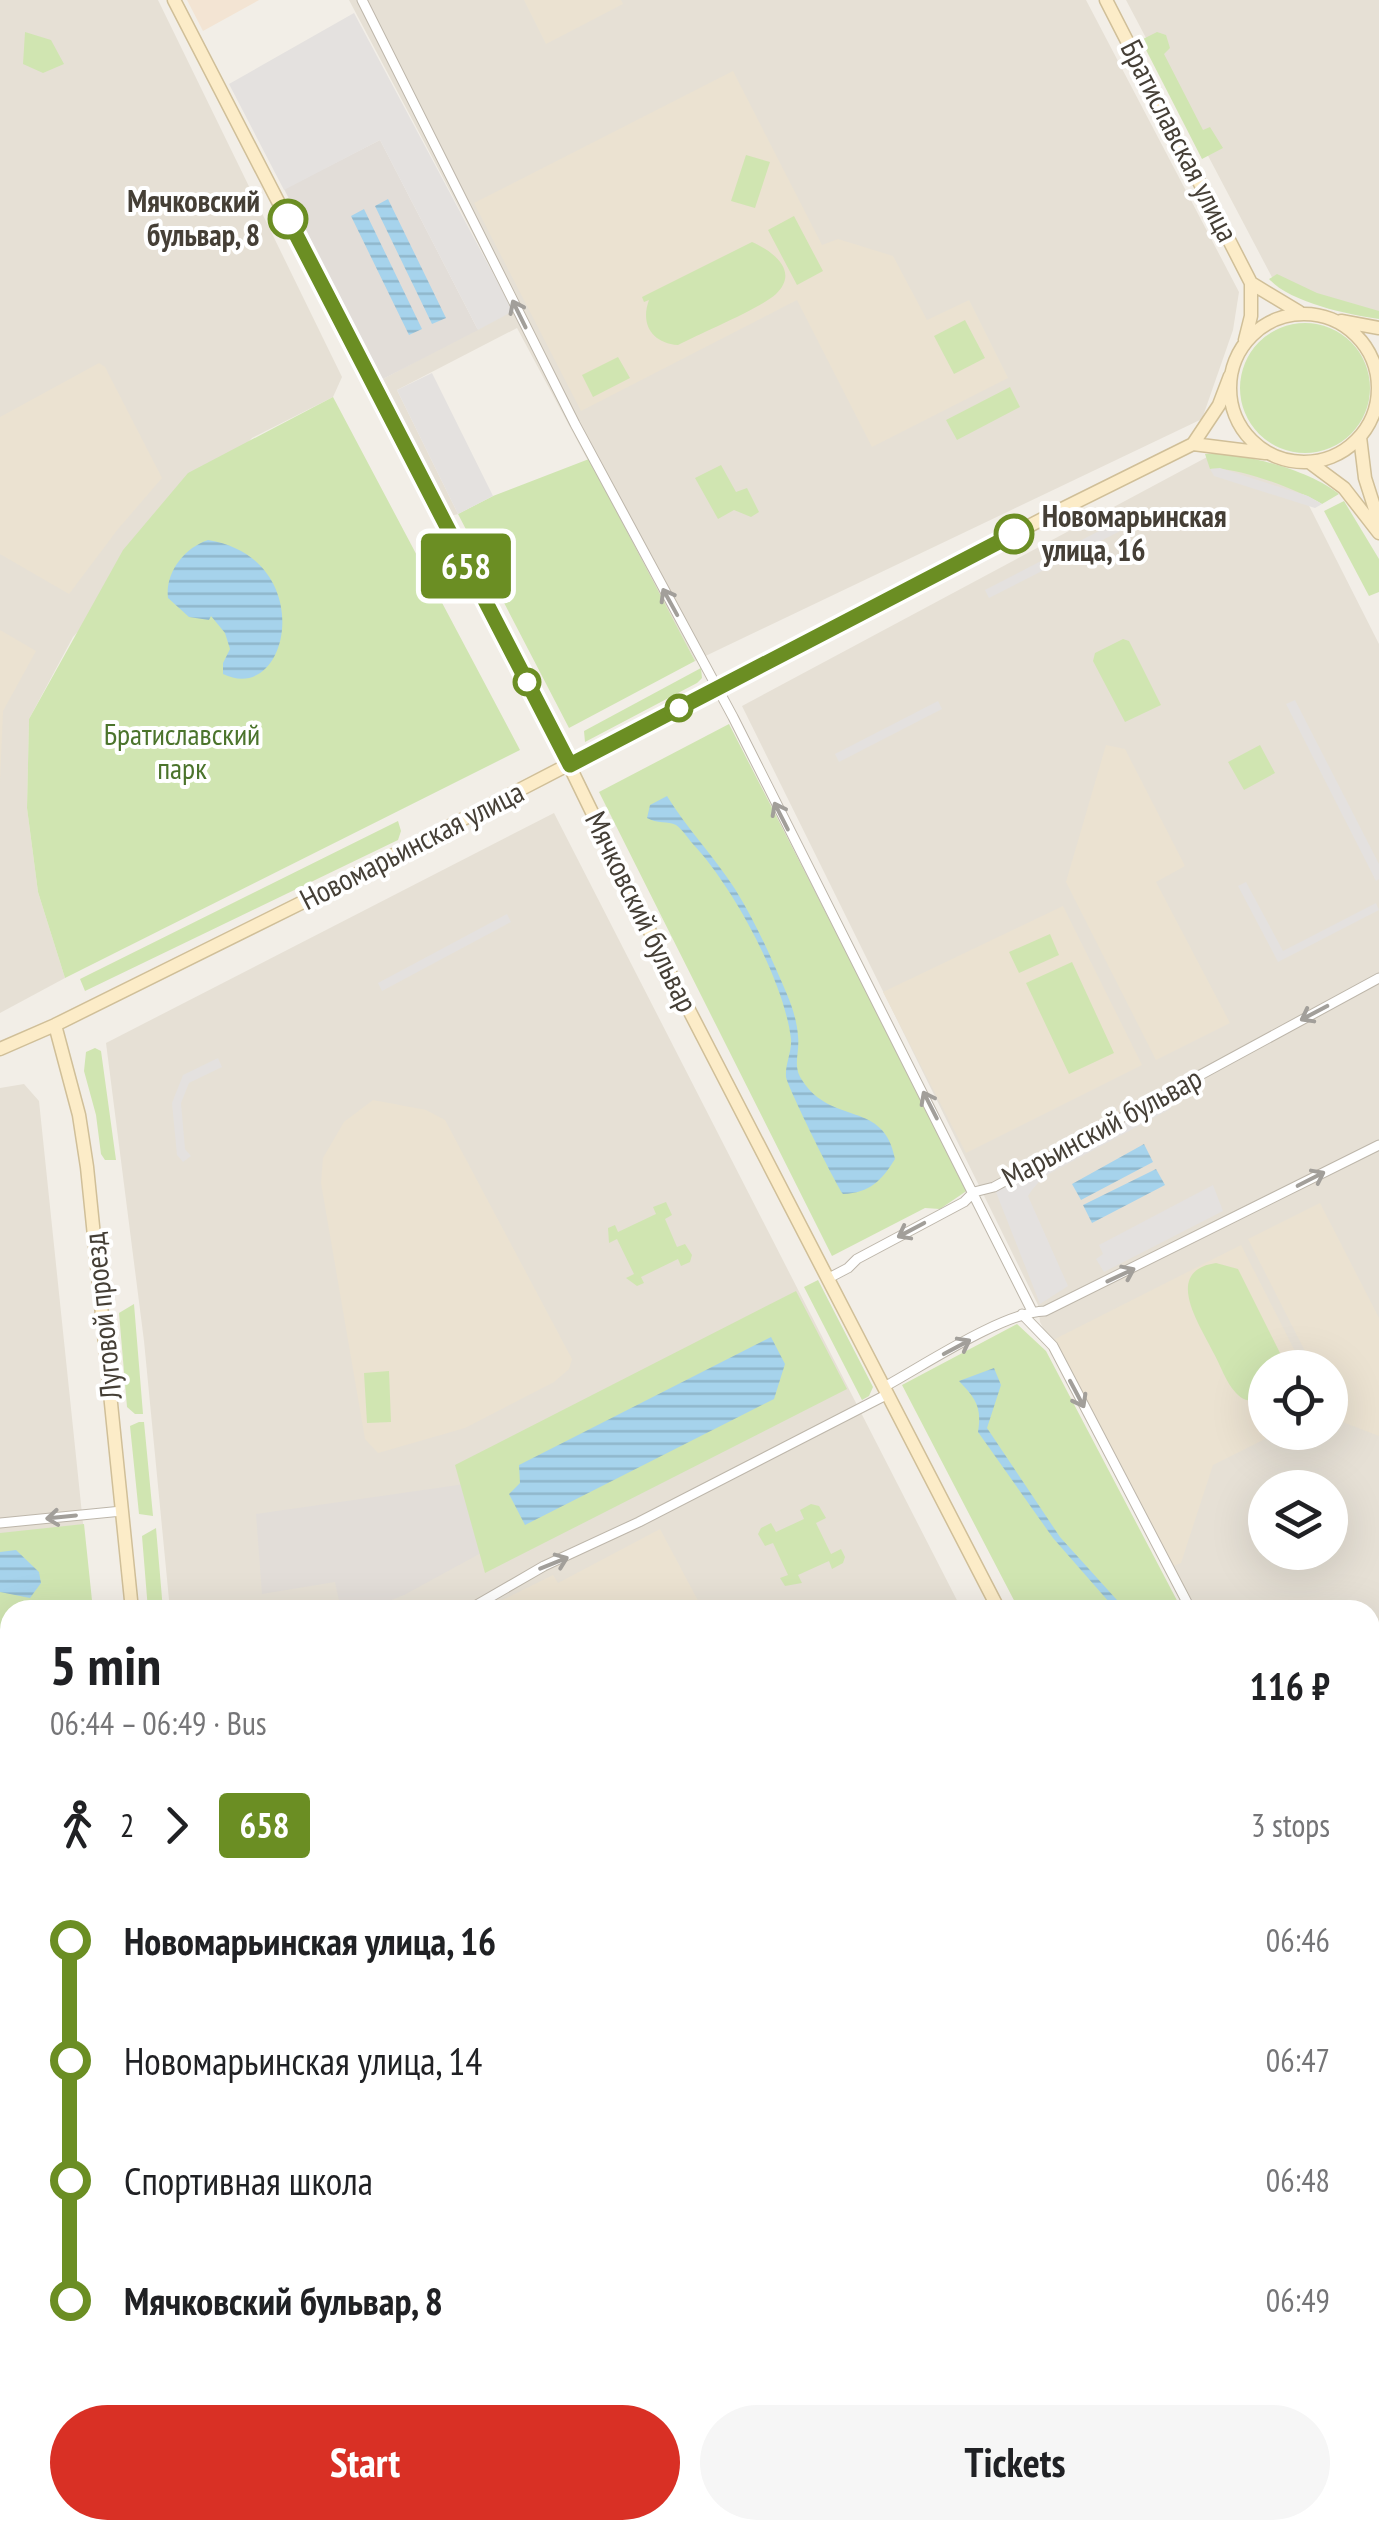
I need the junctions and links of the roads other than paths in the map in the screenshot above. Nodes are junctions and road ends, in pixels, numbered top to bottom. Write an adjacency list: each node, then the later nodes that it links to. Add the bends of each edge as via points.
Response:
1 (174, 0): 18 (street, Мячковский бульвар)
2 (362, 0): 17 (street, one-way to 2)
3 (1106, 0): 4 (street, Братиславская улица)
4 (1251, 283): 5 (street); 8 (street)
5 (1301, 313): 6 (street); 8 (street, via 1276,319)
6 (1329, 318): 7 (street); 10 (street, via 1369,352)
7 (1379, 328)
8 (1244, 342): 9 (street)
9 (1230, 376): 12 (street); 13 (street, via 1237,421)
10 (1378, 401): 11 (street)
11 (1360, 437): 14 (street, via 1337,454); 15 (street, via 1364,478)
12 (1194, 444): 13 (street); 17 (street, Новомарьинская улица)
13 (1268, 453): 14 (street)
14 (1309, 462): 16 (street, via 1344,488)
15 (1379, 522)
16 (1379, 533)
17 (716, 688): 18 (street, Новомарьинская улица); 23 (street, one-way to 17)
18 (570, 765): 20 (street, Новомарьинская улица); 24 (street, Мячковский бульвар)
19 (1379, 978): 23 (street, Марьинский бульвар, one-way to 23)
20 (55, 1026): 21 (street, Новомарьинская улица); 27 (street, Луговой проезд, via 87,1168)
21 (0, 1049)
22 (1379, 1145): 25 (street, one-way to 22, via 1045,1311 1151,1261)
23 (974, 1192): 24 (street, Марьинский бульвар, one-way to 24); 25 (street)
24 (828, 1279): 26 (street, Мячковский бульвар)
25 (1027, 1313): 26 (street, one-way to 25); 32 (street, one-way to 32, via 1053,1346)
26 (886, 1390): 30 (street, one-way to 26); 31 (street, Мячковский бульвар)
27 (122, 1510): 28 (street, one-way to 28); 29 (street, Луговой проезд)
28 (0, 1523)
29 (131, 1600)
30 (485, 1600)
31 (994, 1600)
32 (1186, 1600)

